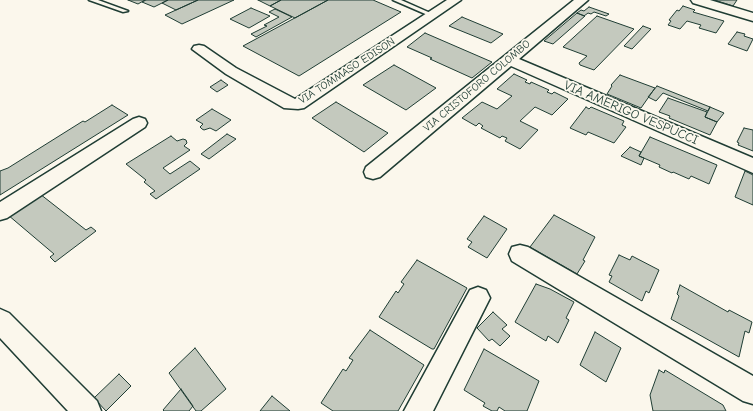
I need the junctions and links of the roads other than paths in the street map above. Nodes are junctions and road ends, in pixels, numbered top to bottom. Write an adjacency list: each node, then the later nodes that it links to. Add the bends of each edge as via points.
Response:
1 (92, 0): 6 (lane)
2 (396, 0): 7 (lane)
3 (455, 0): 7 (street, VIA TOMMASO EDISON)
4 (582, 0): 10 (street, VIA CRISTOFORO COLOMBO)
5 (697, 0): 8 (street)
6 (125, 11)
7 (432, 15): 9 (street, VIA TOMMASO EDISON, via 298,104 290,104)
8 (753, 17)
9 (198, 49)
10 (509, 60): 12 (street, VIA AMERIGO VESPUCCI); 13 (street, VIA CRISTOFORO COLOMBO)
11 (139, 123): 14 (street)
12 (753, 166)
13 (373, 172)
14 (0, 212)
15 (527, 258): 18 (street)
16 (478, 298): 20 (street)
17 (0, 321): 19 (street)
18 (753, 391)
19 (87, 411)
20 (418, 411)

